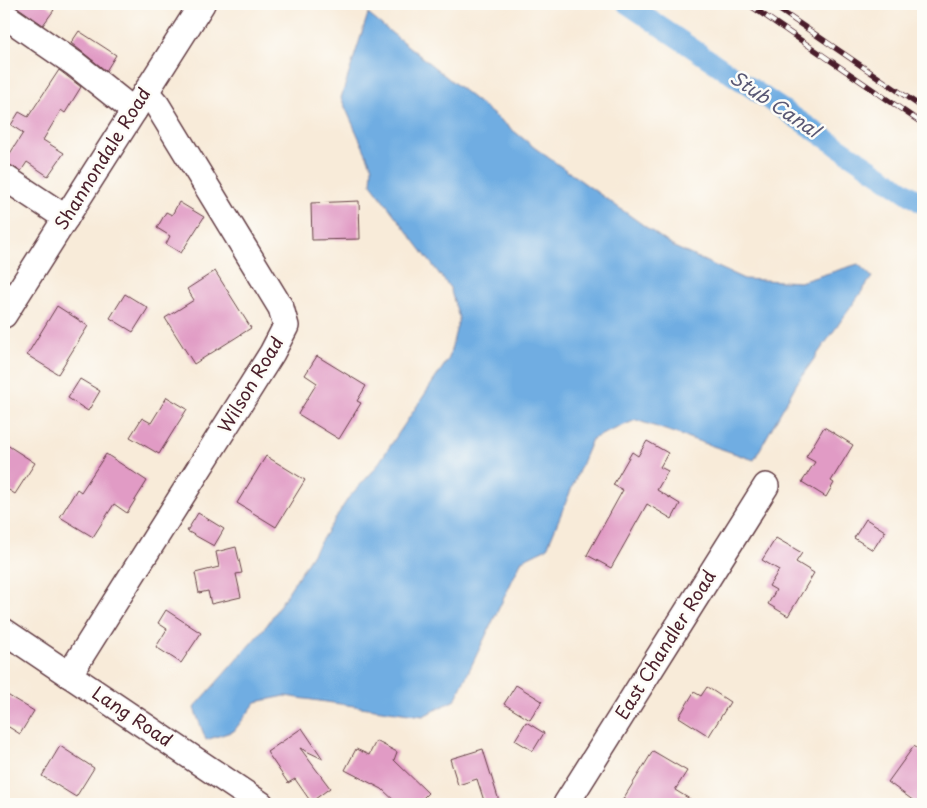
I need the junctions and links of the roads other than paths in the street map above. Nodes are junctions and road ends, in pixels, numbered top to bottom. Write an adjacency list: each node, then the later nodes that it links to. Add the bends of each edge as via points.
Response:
1 (202, 4): 3 (street, Shannondale Road)
2 (4, 15): 3 (street, Wilson Road, via 75,64)
3 (140, 102): 5 (street, Shannondale Road); 9 (street, Wilson Road, via 157,105 281,308 286,326)
4 (4, 177): 5 (street)
5 (66, 218): 6 (street, Shannondale Road)
6 (4, 315)
7 (766, 486): 11 (street, East Chandler Road)
8 (4, 631): 9 (street, Lang Road)
9 (69, 675): 10 (street, Lang Road)
10 (261, 804)
11 (566, 804)

